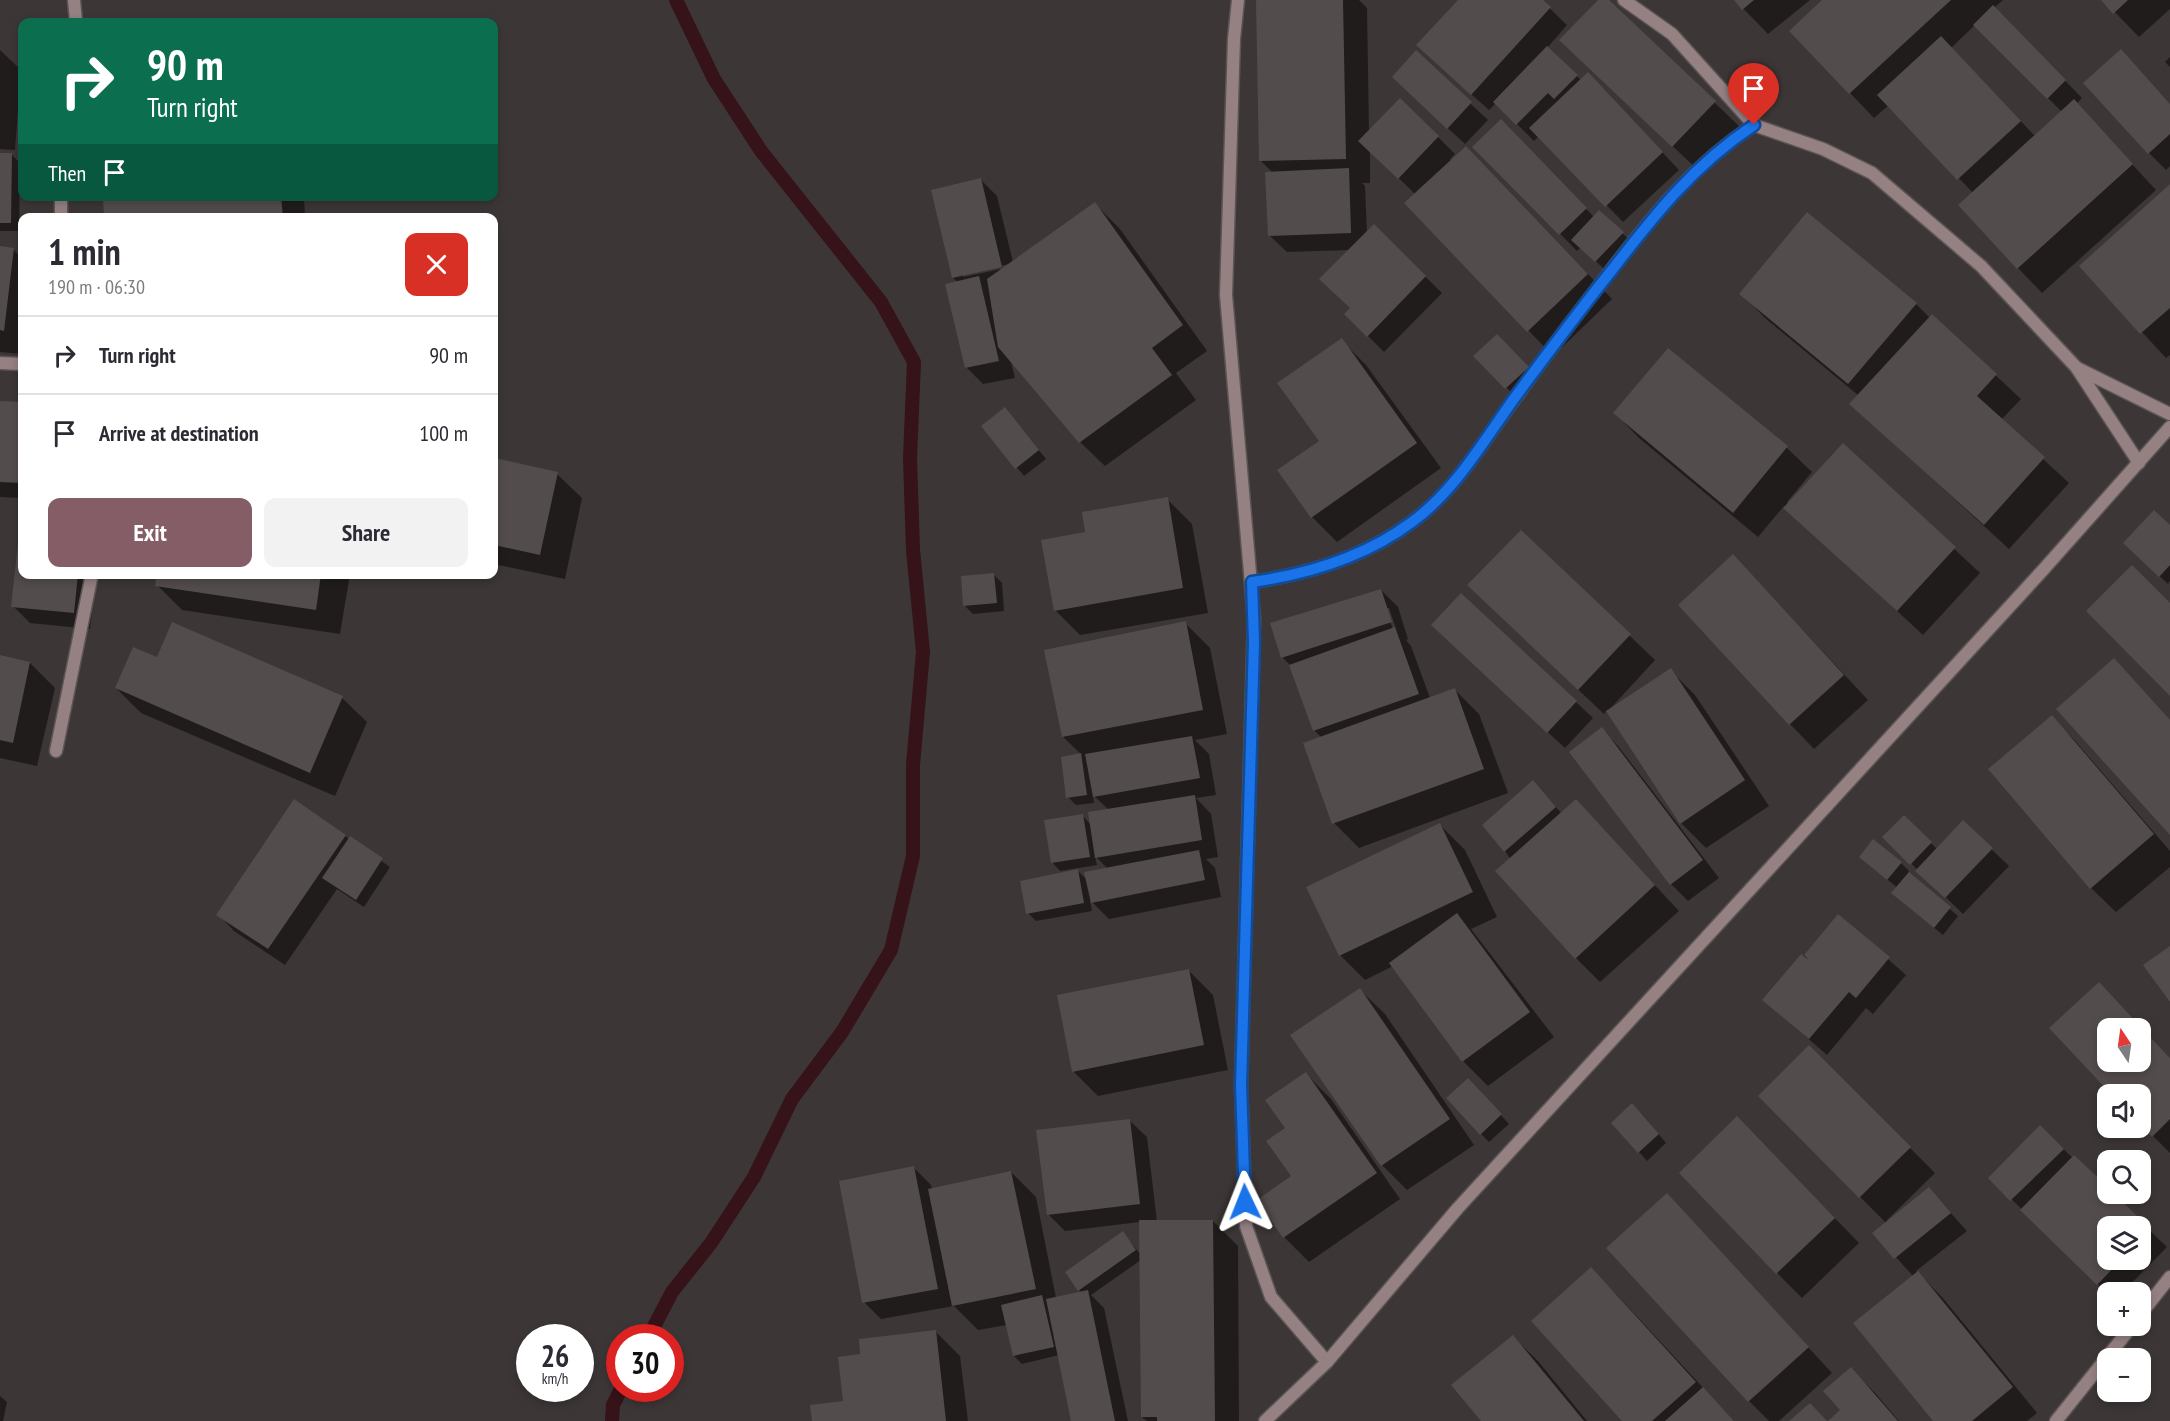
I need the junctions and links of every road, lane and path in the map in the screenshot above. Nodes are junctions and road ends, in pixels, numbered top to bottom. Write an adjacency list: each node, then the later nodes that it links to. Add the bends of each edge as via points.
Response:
1 (74, 0): 4 (street)
2 (1238, 0): 13 (street, via 1226,295)
3 (1624, 0): 5 (street, via 1672,34)
4 (75, 18)
5 (1754, 125): 8 (street, via 1824,149 1872,173 1980,266); 13 (street, via 1720,147 1663,204 1456,480 1412,522 1359,553 1299,575)
6 (0, 363): 7 (street)
7 (18, 364)
8 (2076, 367): 9 (street); 11 (street)
9 (2170, 414)
10 (2170, 427): 11 (street)
11 (2139, 463): 18 (street, via 1458,1208)
12 (91, 579): 14 (street)
13 (1252, 582): 18 (street, via 1254,642 1241,1085 1246,1226 1271,1298)
14 (56, 751)
15 (2170, 1277): 16 (street)
16 (2151, 1301)
17 (2124, 1336): 20 (street)
18 (1327, 1362): 19 (street)
19 (1265, 1421)
20 (2056, 1421)

